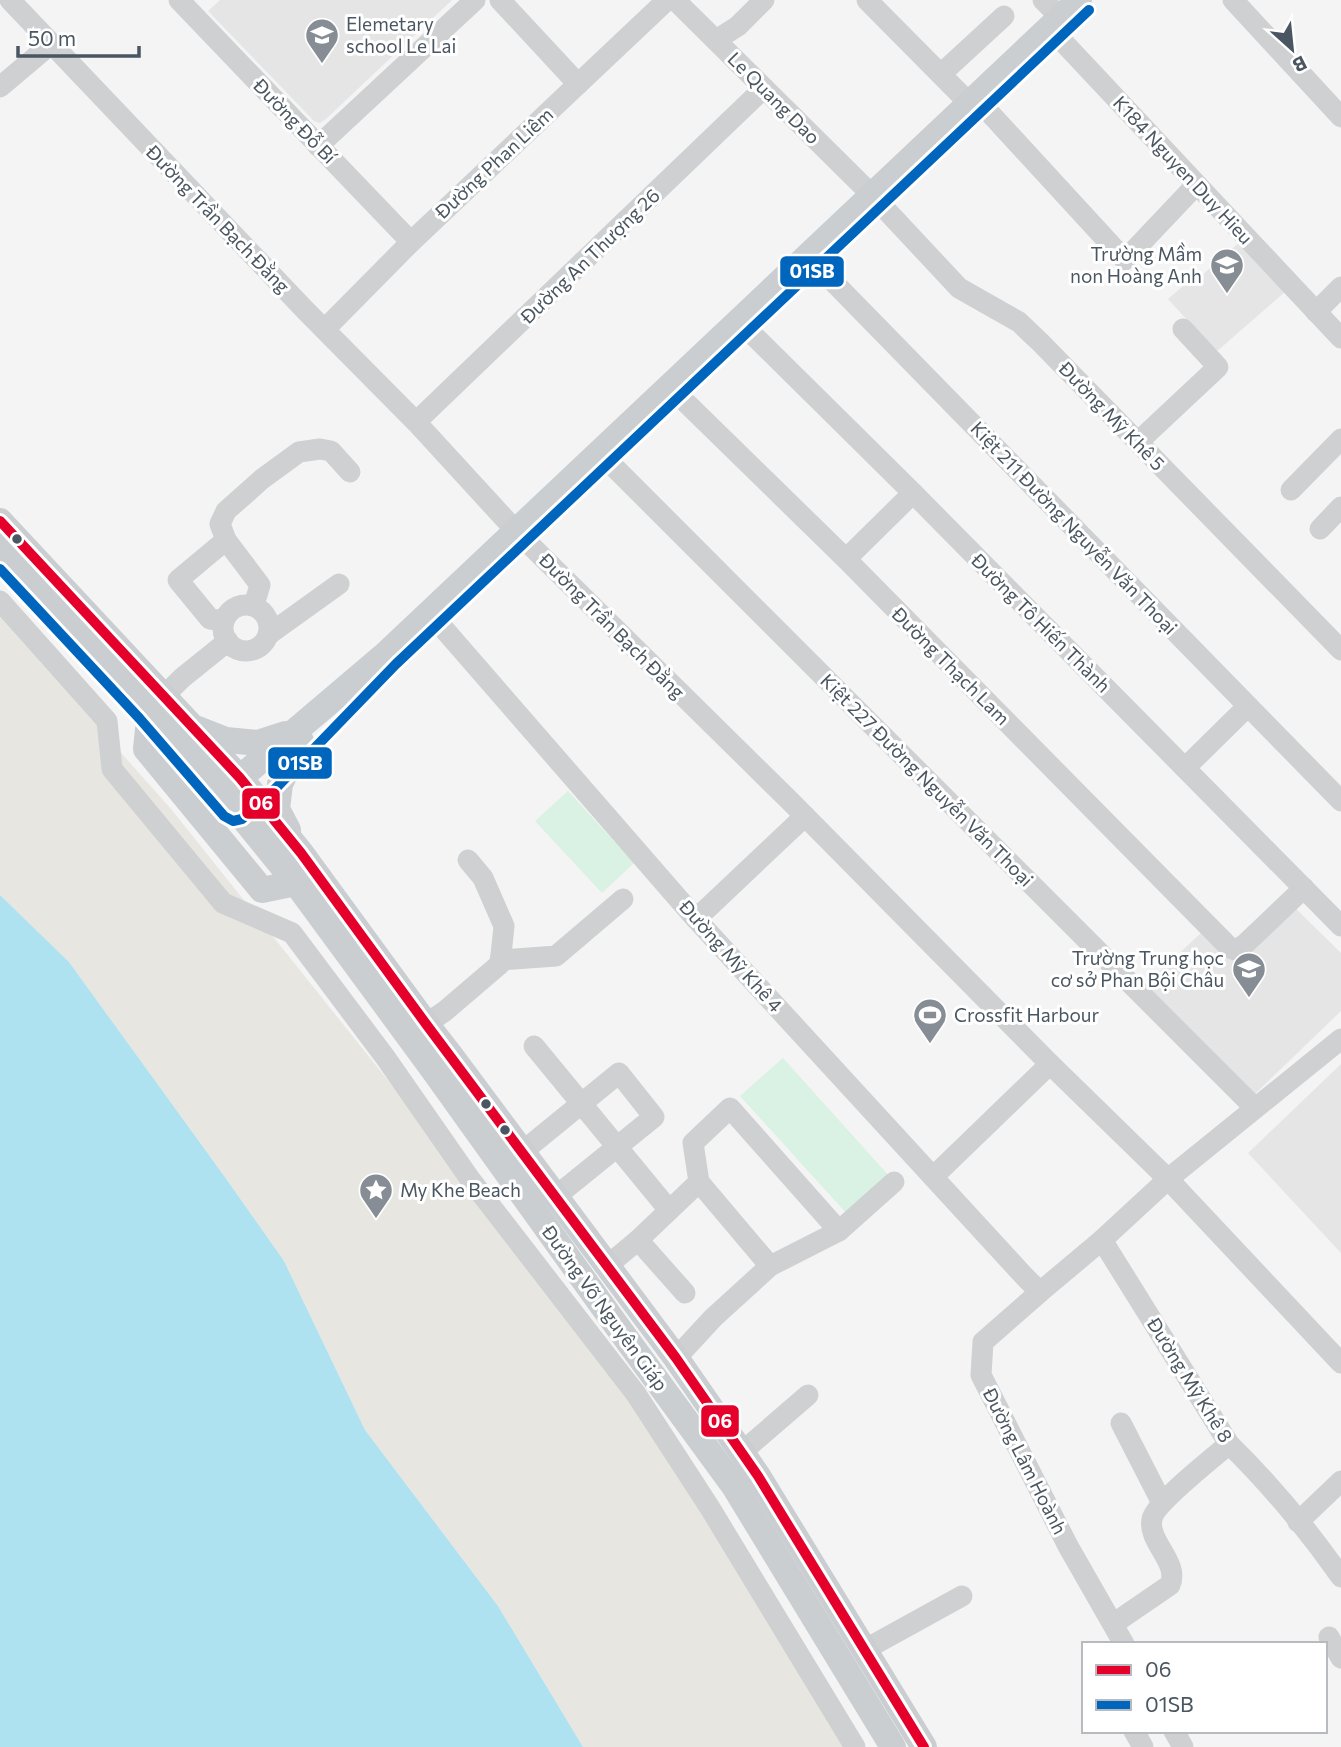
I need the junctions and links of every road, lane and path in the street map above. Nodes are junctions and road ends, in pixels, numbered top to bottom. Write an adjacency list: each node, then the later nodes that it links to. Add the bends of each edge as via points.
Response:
1 (10, 0): 14 (street, Đường Trần Bạch Đằng)
2 (179, 0): 21 (street, Đường Đỗ Bí)
3 (475, 0): 21 (street)
4 (500, 0): 16 (street)
5 (667, 0): 16 (street, Đường Phan Liêm)
6 (675, 0): 13 (street, Le Quang Dao)
7 (764, 0): 13 (street)
8 (867, 0): 10 (street)
9 (1233, 0): 20 (street)
10 (887, 10): 15 (street)
11 (1058, 11): 19 (main road); 22 (street, K184 Nguyen Duy Hieu)
12 (1004, 16): 15 (street)
13 (716, 40): 18 (street, Le Quang Dao)
14 (51, 44): 17 (street); 29 (street, Đường Trần Bạch Đằng)
15 (941, 74): 19 (street)
16 (578, 84): 24 (street, Đường Phan Liêm)
17 (0, 87)
18 (764, 88): 23 (street, Le Quang Dao); 33 (street, Đường An Thượng 26)
19 (973, 101): 22 (street, via 1125,260); 23 (main road)
20 (1341, 117)
21 (318, 146): 24 (street, Đường Đỗ Bí)
22 (1196, 185): 27 (street, K184 Nguyen Duy Hieu)
23 (873, 196): 25 (main road); 35 (street, Đường Mỹ Khê 5, via 959,288 1019,322)
24 (411, 242): 29 (street, Đường Phan Liêm)
25 (807, 255): 28 (main road); 55 (street, Kiệt 211 Đường Nguyễn Văn Thoại)
26 (1341, 287): 27 (street)
27 (1316, 312): 31 (street, K184 Nguyen Duy Hieu)
28 (740, 322): 32 (main road); 39 (street, Đường Tô Hiến Thành)
29 (325, 329): 33 (street, Đường Trần Bạch Đằng)
30 (1183, 329): 35 (street, via 1219,367)
31 (1341, 338)
32 (670, 387): 36 (main road); 46 (street, Đường Thạch Lam)
33 (416, 422): 43 (street, Đường Trần Bạch Đằng)
34 (1341, 439): 38 (street)
35 (1138, 442): 53 (street, Đường Mỹ Khê 5)
36 (599, 452): 43 (main road); 77 (street, Kiệt 227 Đường Nguyễn Văn Thoại)
37 (351, 472): 44 (street, via 331,451 299,452 226,511 220,524)
38 (1291, 490)
39 (913, 493): 46 (street); 58 (street, Đường Tô Hiến Thành)
40 (1341, 507): 42 (street)
41 (0, 521): 54 (main road, Đường Võ Nguyên Giáp)
42 (1320, 529)
43 (516, 531): 50 (main road); 61 (street, Đường Trần Bạch Đằng)
44 (226, 540): 49 (street, via 260,585); 51 (street, via 178,580)
45 (0, 548): 54 (main road, Đường Võ Nguyên Giáp)
46 (846, 559): 65 (street, Đường Thạch Lam, via 1230,948 1244,945)
47 (339, 584): 52 (street)
48 (0, 601): 74 (street, via 107,722 112,769 223,903 292,933)
49 (254, 606): 51 (street, via 233,609); 52 (street, via 268,620)
50 (430, 613): 57 (main road); 67 (street, Đường Mỹ Khê 4)
51 (226, 631): 52 (street, via 232,646 246,650 260,646); 54 (street)
52 (268, 635)
53 (1341, 650)
54 (157, 703): 56 (main road, Đường Võ Nguyên Giáp); 59 (main road, Đường Võ Nguyên Giáp); 64 (main road, via 146,749 262,890)
55 (1248, 706): 58 (street); 60 (street, Kiệt 211 Đường Nguyễn Văn Thoại)
56 (194, 727): 57 (main road, via 226,740 258,743); 59 (main road, Đường Võ Nguyên Giáp)
57 (298, 736): 59 (main road); 62 (main road, via 276,809)
58 (1185, 768): 65 (street, Đường Tô Hiến Thành)
59 (237, 792): 62 (main road, Đường Võ Nguyên Giáp); 64 (main road, Đường Võ Nguyên Giáp)
60 (1341, 801)
61 (805, 816): 67 (street); 75 (street, Đường Trần Bạch Đằng)
62 (301, 853): 70 (main road, Đường Võ Nguyên Giáp)
63 (468, 860): 69 (street, via 483,878 504,926)
64 (296, 883): 116 (main road, Đường Võ Nguyên Giáp, via 734,1486)
65 (1304, 888): 68 (street, Đường Tô Hiến Thành)
66 (624, 899): 69 (street, via 556,956)
67 (696, 919): 81 (street, Đường Mỹ Khê 4)
68 (1341, 926)
69 (500, 960): 70 (street)
70 (426, 1024): 79 (main road, Đường Võ Nguyên Giáp)
71 (1341, 1039): 77 (street, Đường Lâm Hoành)
72 (404, 1044): 74 (street)
73 (534, 1046): 76 (street)
74 (385, 1056): 82 (street)
75 (1050, 1064): 81 (street); 83 (street, Đường Trần Bạch Đằng)
76 (583, 1105): 78 (street); 78 (street, via 619,1073 654,1117); 79 (street)
77 (1255, 1108): 83 (street, Đường Lâm Hoành)
78 (618, 1147): 86 (street); 87 (street)
79 (522, 1152): 86 (main road, Đường Võ Nguyên Giáp)
80 (489, 1164): 82 (street)
81 (933, 1177): 93 (street, Đường Mỹ Khê 4)
82 (470, 1179): 104 (street, via 557,1273 643,1388)
83 (1168, 1179): 90 (street, Đường Lâm Hoành); 96 (street, Đường Trần Bạch Đằng)
84 (699, 1182): 87 (street); 88 (street, via 693,1143 730,1108); 92 (street)
85 (894, 1182): 88 (street)
86 (555, 1197): 91 (main road, Đường Võ Nguyên Giáp)
87 (669, 1210): 89 (street)
88 (839, 1231): 92 (street)
89 (638, 1240): 91 (street); 94 (street)
90 (1102, 1240): 93 (street, Đường Lâm Hoành); 99 (street, Đường Mỹ Khê 8)
91 (607, 1266): 95 (main road, Đường Võ Nguyên Giáp)
92 (770, 1266): 95 (street)
93 (1040, 1292): 108 (street, Đường Lâm Hoành, via 983,1342 982,1375 1068,1546)
94 (685, 1293)
95 (676, 1358): 100 (main road, Đường Võ Nguyên Giáp)
96 (1341, 1363)
97 (808, 1395): 100 (street)
98 (1121, 1423): 103 (street)
99 (1229, 1444): 103 (street); 105 (street, Đường Mỹ Khê 8)
100 (742, 1452): 111 (main road, Đường Võ Nguyên Giáp)
101 (1341, 1482): 105 (street)
102 (728, 1496): 104 (street)
103 (1162, 1503): 108 (street, via 1152,1519 1152,1529 1173,1573 1170,1585)
104 (710, 1508): 114 (street)
105 (1298, 1522): 106 (street, Đường Mỹ Khê 8)
106 (1341, 1577)
107 (962, 1596): 111 (street)
108 (1113, 1624): 110 (street, Đường Lâm Hoành)
109 (1329, 1637): 113 (street)
110 (1123, 1642)
111 (864, 1650): 117 (main road, Đường Võ Nguyên Giáp)
112 (826, 1658): 114 (street)
113 (1341, 1658)
114 (807, 1668): 115 (street)
115 (855, 1747)
116 (893, 1747)
117 (924, 1747)

